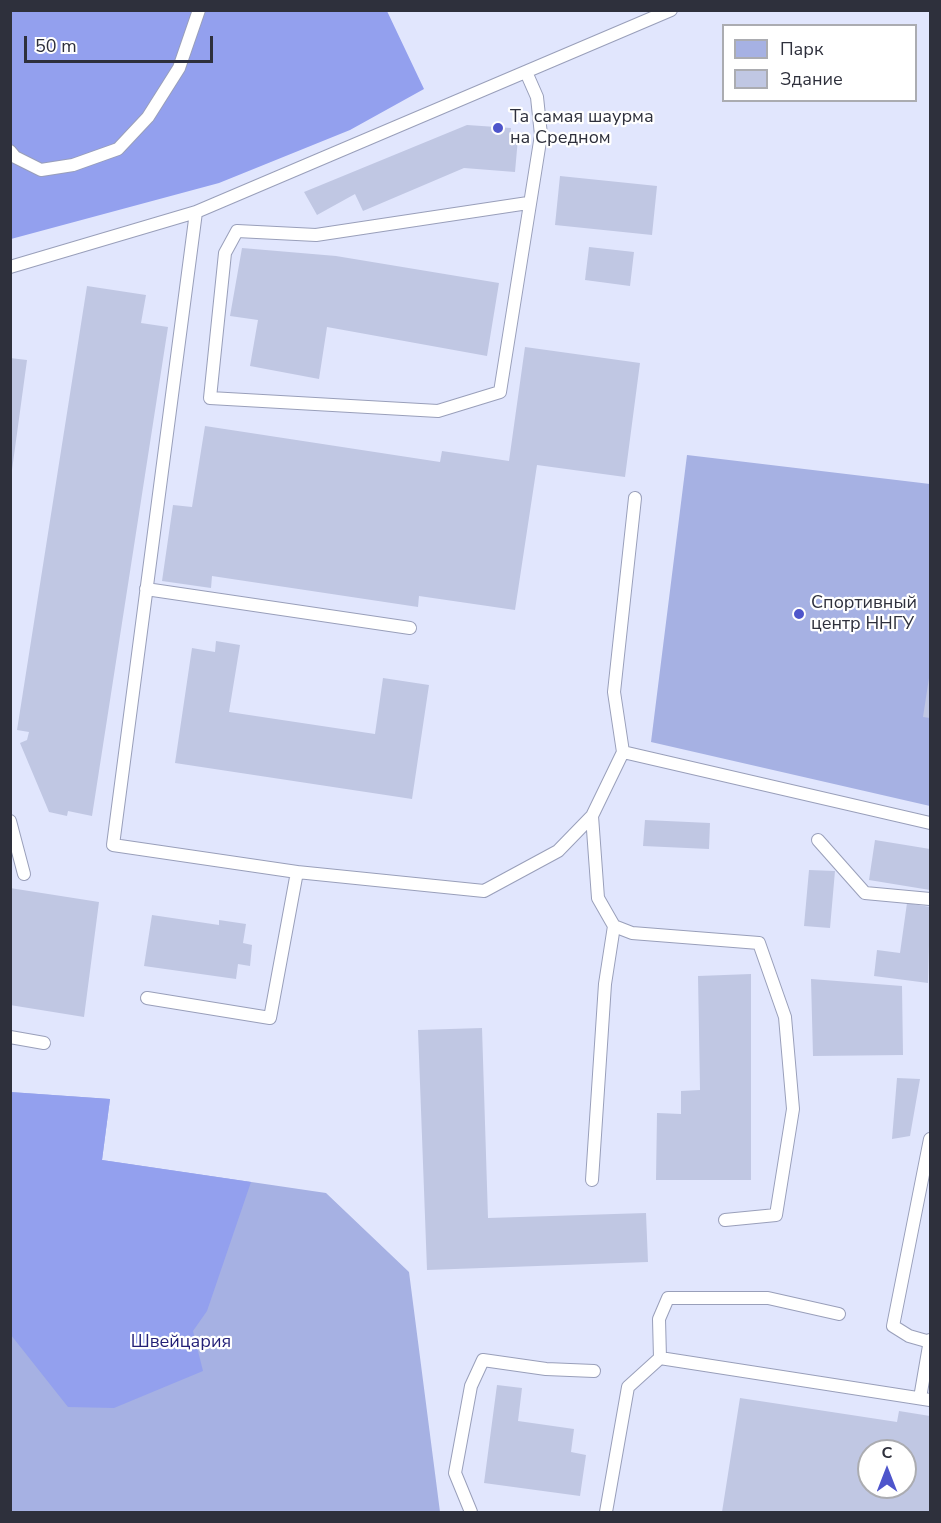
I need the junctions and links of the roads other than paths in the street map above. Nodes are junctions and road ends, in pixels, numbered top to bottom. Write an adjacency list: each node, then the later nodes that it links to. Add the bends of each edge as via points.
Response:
1 (199, 10): 4 (lane, via 179,68 148,117 118,149 73,165 41,170)
2 (671, 10): 3 (lane)
3 (526, 72): 5 (lane, via 537,97 541,135); 6 (lane)
4 (10, 151)
5 (528, 203): 5 (lane, via 316,235 237,231 225,253 210,398 438,411 500,392)
6 (196, 212): 7 (lane); 9 (lane)
7 (10, 267)
8 (635, 498): 11 (lane, via 614,692)
9 (146, 589): 10 (lane); 16 (lane, via 112,845)
10 (410, 628)
11 (623, 752): 12 (lane); 14 (lane)
12 (592, 816): 16 (lane, via 558,851 484,891); 19 (lane, via 598,898)
13 (10, 821): 17 (lane)
14 (930, 823)
15 (818, 840): 18 (lane, via 865,893)
16 (297, 872): 20 (lane, via 270,1018)
17 (24, 874)
18 (930, 899)
19 (614, 926): 24 (lane, via 605,984); 25 (lane, via 632,933 759,943 784,1017 793,1109 776,1215)
20 (147, 998)
21 (10, 1037): 22 (lane)
22 (44, 1043)
23 (930, 1139): 27 (lane, via 893,1326 909,1336)
24 (592, 1180)
25 (725, 1220)
26 (839, 1314): 28 (lane, via 768,1298 668,1298 658,1319)
27 (930, 1341): 30 (lane)
28 (660, 1358): 30 (lane); 32 (lane, via 628,1387)
29 (594, 1371): 31 (lane, via 483,1360 471,1386 455,1473)
30 (925, 1399)
31 (471, 1512)
32 (606, 1512)

